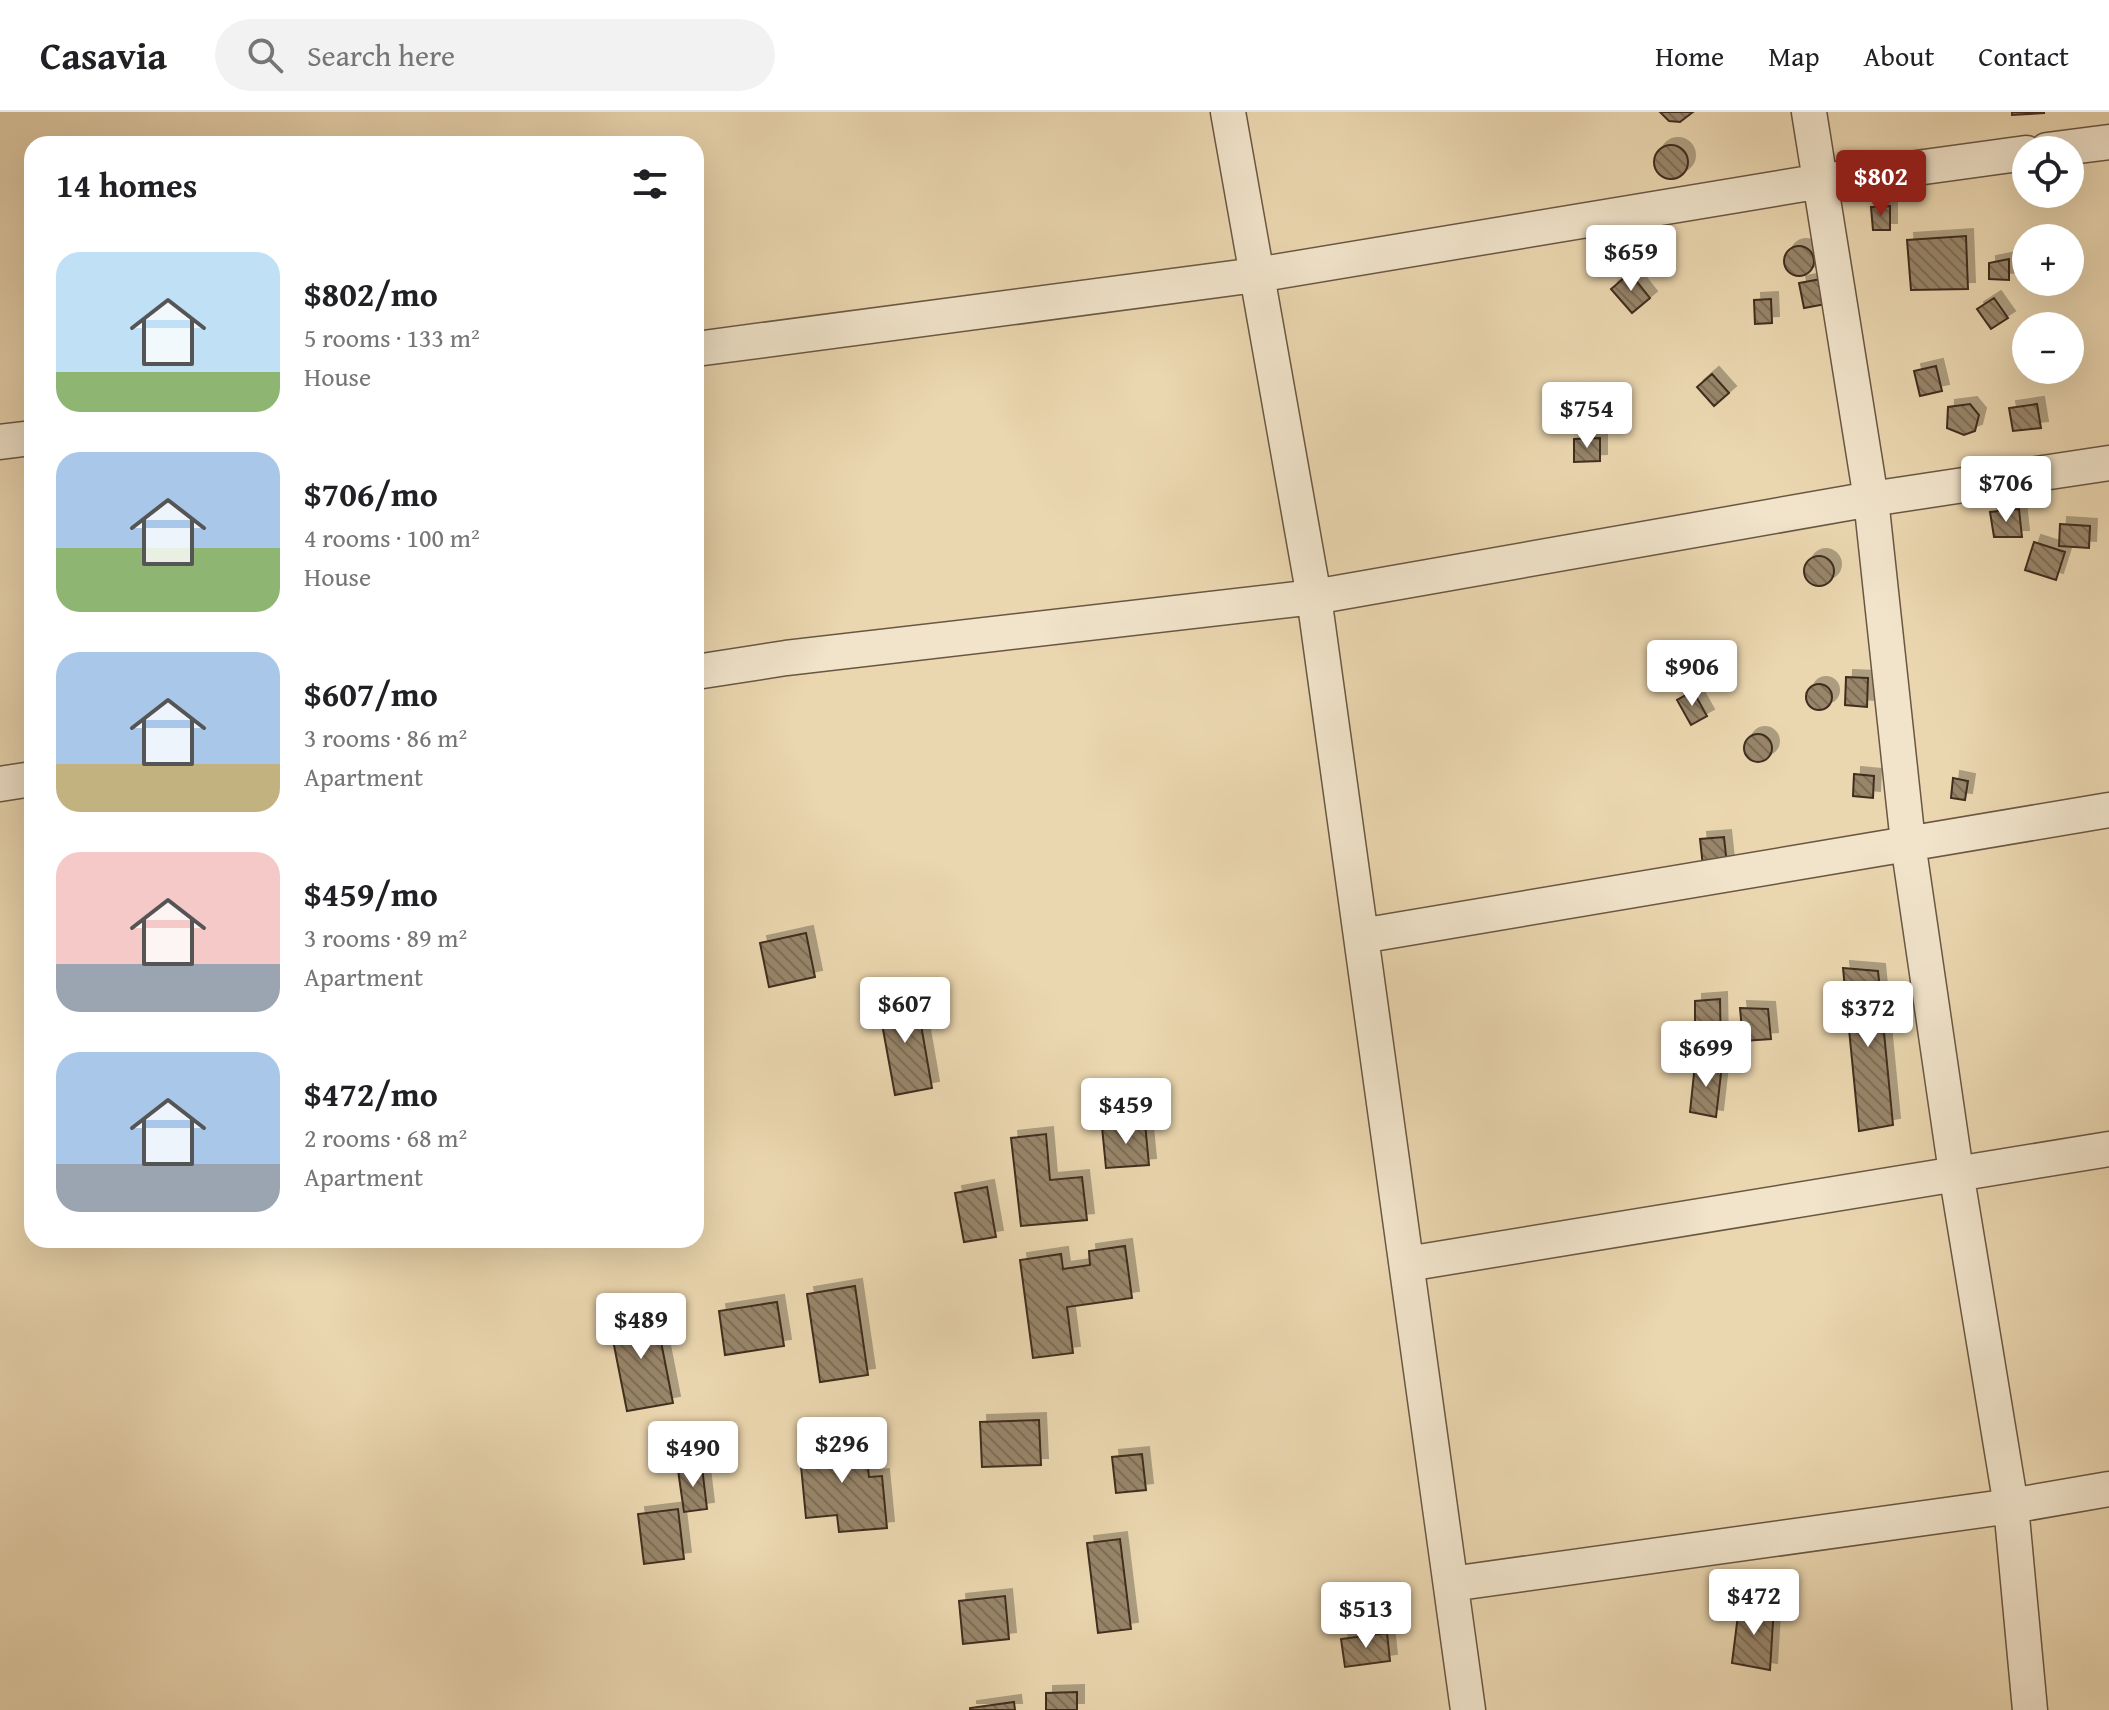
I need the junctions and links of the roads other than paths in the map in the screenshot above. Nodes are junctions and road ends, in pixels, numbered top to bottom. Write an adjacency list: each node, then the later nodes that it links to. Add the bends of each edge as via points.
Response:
1 (1228, 112): 7 (street)
2 (1809, 112): 6 (street)
3 (2109, 142): 4 (street)
4 (2084, 145)
5 (2012, 155): 6 (street)
6 (1822, 181): 7 (street); 12 (street)
7 (1256, 275): 8 (street); 13 (street)
8 (704, 348)
9 (24, 439): 10 (street)
10 (0, 442)
11 (2109, 463): 12 (street)
12 (1871, 499): 13 (street); 18 (street)
13 (1314, 597): 14 (street); 19 (street)
14 (704, 671)
15 (24, 780): 16 (street)
16 (0, 784)
17 (2109, 810): 18 (street)
18 (1908, 843): 19 (street); 21 (street)
19 (1361, 936): 22 (street)
20 (2109, 1149): 21 (street)
21 (1956, 1172): 22 (street); 24 (street)
22 (1407, 1264): 25 (street)
23 (2109, 1489): 24 (street)
24 (2011, 1506): 25 (street); 27 (street)
25 (1451, 1584): 26 (street)
26 (1468, 1710)
27 (2030, 1710)

